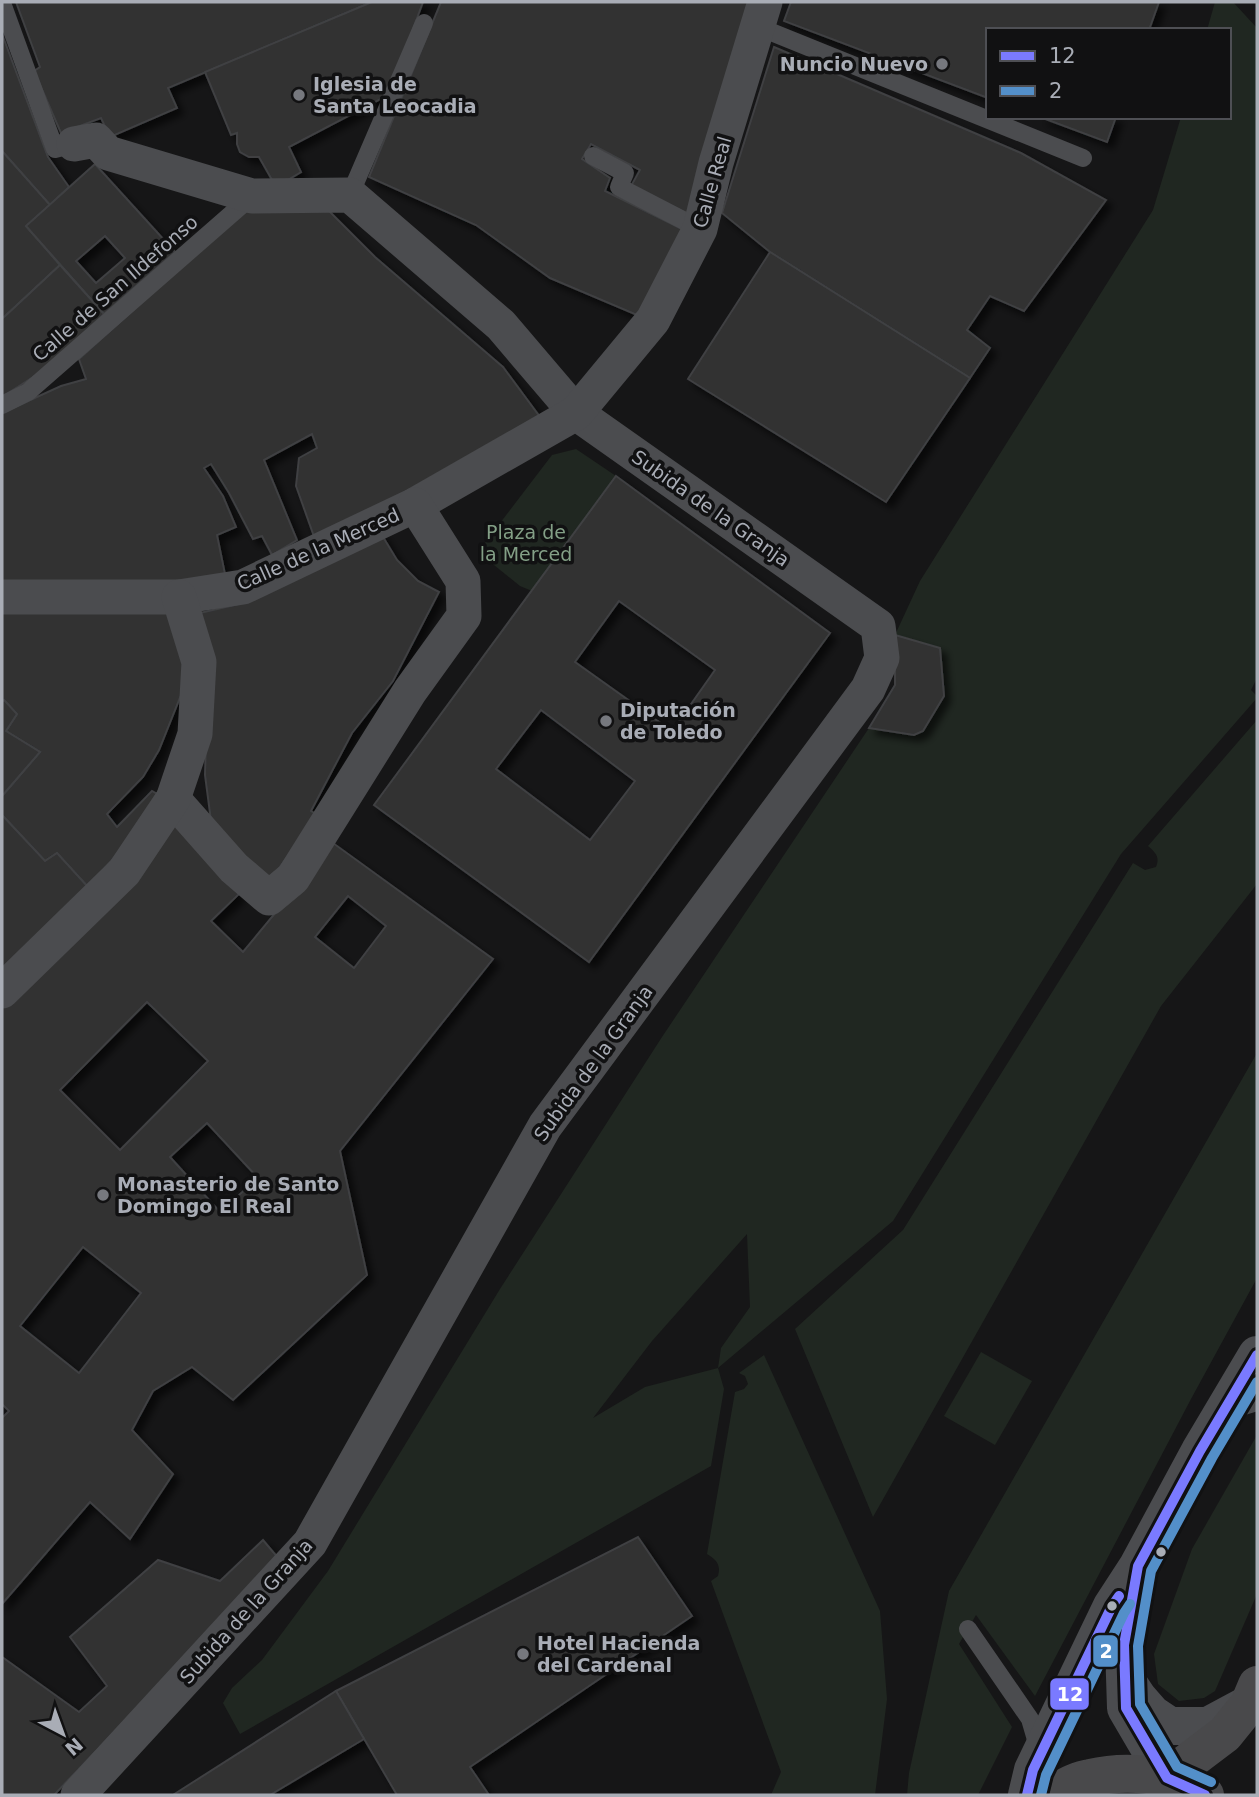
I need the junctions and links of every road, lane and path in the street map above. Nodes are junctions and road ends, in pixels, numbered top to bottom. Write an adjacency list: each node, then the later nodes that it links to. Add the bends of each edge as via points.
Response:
1 (2, 3): 6 (lane, via 55,149)
2 (762, 14): 4 (lane); 11 (street, Calle Real)
3 (424, 23): 9 (lane)
4 (986, 114)
5 (996, 119): 8 (lane)
6 (74, 144): 10 (street, via 96,140 108,153)
7 (593, 156): 11 (lane, via 625,173 619,187)
8 (1083, 158)
9 (339, 195): 10 (street); 13 (street, Subida de la Granja, via 500,325)
10 (253, 197): 12 (lane, Calle de San Ildefonso, via 28,391)
11 (700, 229): 13 (street, Calle Real, via 653,320)
12 (2, 405)
13 (576, 412): 14 (street); 27 (street, Subida de la Granja, via 878,626 881,658 868,689 545,1125 310,1543)
14 (415, 505): 16 (street, Calle de la Merced, via 243,587); 17 (street, via 463,581 464,616 410,691 293,877 269,898 234,868)
15 (2, 597): 16 (street, Calle de la Merced)
16 (179, 597): 17 (street, via 199,662 194,734)
17 (173, 799): 18 (street, via 124,872)
18 (2, 991)
19 (1257, 1355): 20 (street)
20 (1241, 1407): 21 (street, via 1200,1451)
21 (1138, 1566): 23 (street, via 1124,1645); 26 (street, via 1112,1606)
22 (968, 1629): 26 (lane, via 1030,1719 1037,1744)
23 (1125, 1679): 24 (street, via 1152,1714 1170,1726 1208,1726); 25 (street, via 1126,1708)
24 (1253, 1695): 25 (main road, via 1225,1734)
25 (1167, 1778): 26 (main road, via 1127,1773); 28 (main road)
26 (1037, 1787)
27 (78, 1795)
28 (1205, 1795)

